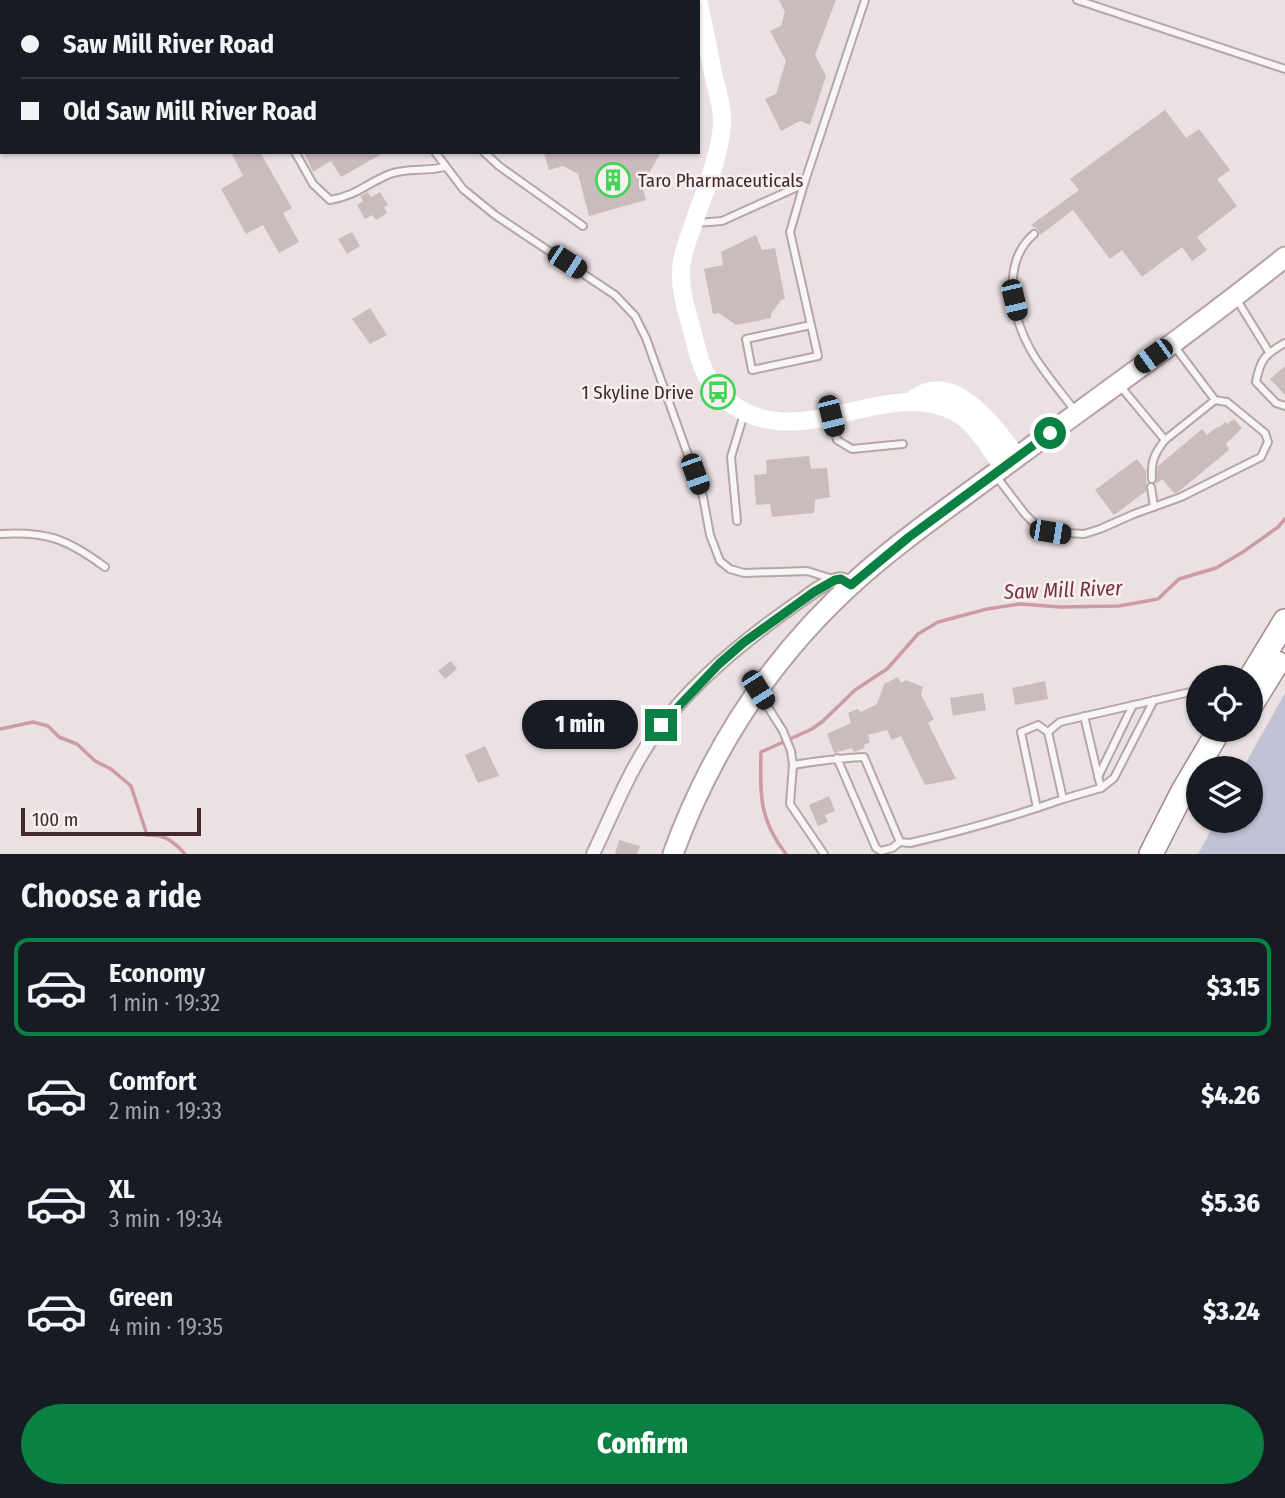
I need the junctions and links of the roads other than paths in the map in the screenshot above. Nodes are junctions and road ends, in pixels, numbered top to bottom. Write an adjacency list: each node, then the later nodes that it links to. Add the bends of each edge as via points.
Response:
1 (865, 0): 9 (lane)
2 (1077, 0): 4 (lane)
3 (700, 16): 10 (street, via 722,121 716,158)
4 (1285, 68)
5 (296, 154): 8 (lane, via 313,184 330,201 349,197 389,174)
6 (436, 154): 8 (lane)
7 (486, 154): 11 (lane)
8 (444, 167): 34 (lane, via 463,190 495,215 615,295 635,316 703,497 720,561 744,573 807,571)
9 (804, 184): 10 (lane, via 722,221); 15 (lane, via 790,232)
10 (694, 223): 22 (street, via 681,273 693,335 712,384)
11 (583, 226)
12 (1034, 234): 23 (lane, via 1014,263 1018,317 1034,356)
13 (1285, 257): 14 (main road)
14 (1235, 296): 16 (main road); 18 (lane)
15 (811, 325): 15 (lane, via 818,356 752,370 746,339)
16 (1171, 343): 19 (main road); 20 (lane)
17 (1285, 343): 18 (lane)
18 (1269, 352): 21 (lane, via 1259,365 1256,383)
19 (1117, 383): 23 (main road); 25 (lane)
20 (1215, 400): 25 (lane); 30 (lane, via 1227,402 1265,433 1265,450 1239,469)
21 (1285, 406)
22 (744, 412): 24 (street, via 775,422); 31 (lane, via 731,457)
23 (1076, 413): 27 (main road)
24 (831, 416): 26 (lane, via 837,440 852,449); 27 (street, via 911,401 948,409 961,416)
25 (1165, 440): 28 (lane, via 1154,454)
26 (903, 444)
27 (1005, 466): 30 (lane, via 1025,514 1050,532 1084,534); 34 (main road)
28 (1152, 479)
29 (1151, 487): 30 (lane)
30 (1154, 507)
31 (737, 521)
32 (0, 534): 33 (lane, via 51,536 78,547)
33 (105, 567)
34 (843, 582): 39 (main road); 54 (street, via 814,592 743,643 661,725 636,763)
35 (1285, 621): 37 (highway)
36 (1285, 650): 38 (highway)
37 (1258, 665)
38 (1263, 686)
39 (758, 690): 47 (lane, via 783,731); 55 (main road, via 713,763)
40 (1186, 694): 41 (lane)
41 (1154, 701): 42 (lane); 49 (lane, via 1114,778)
42 (1133, 705): 43 (lane); 48 (lane)
43 (1084, 716): 44 (lane, via 1060,722); 48 (lane)
44 (1048, 732): 50 (lane); 51 (lane, via 1038,725 1021,732)
45 (1212, 742): 57 (highway)
46 (837, 758): 47 (lane); 53 (lane, via 864,757); 53 (lane, via 876,848 881,851)
47 (793, 765): 56 (lane, via 790,804)
48 (1098, 777): 49 (lane)
49 (1101, 788): 50 (lane)
50 (1063, 799): 51 (lane)
51 (1037, 808): 53 (lane, via 991,824 910,844)
52 (1186, 820): 58 (highway)
53 (900, 842)
54 (593, 854)
55 (673, 854)
56 (824, 854)
57 (1151, 854)
58 (1168, 854)

